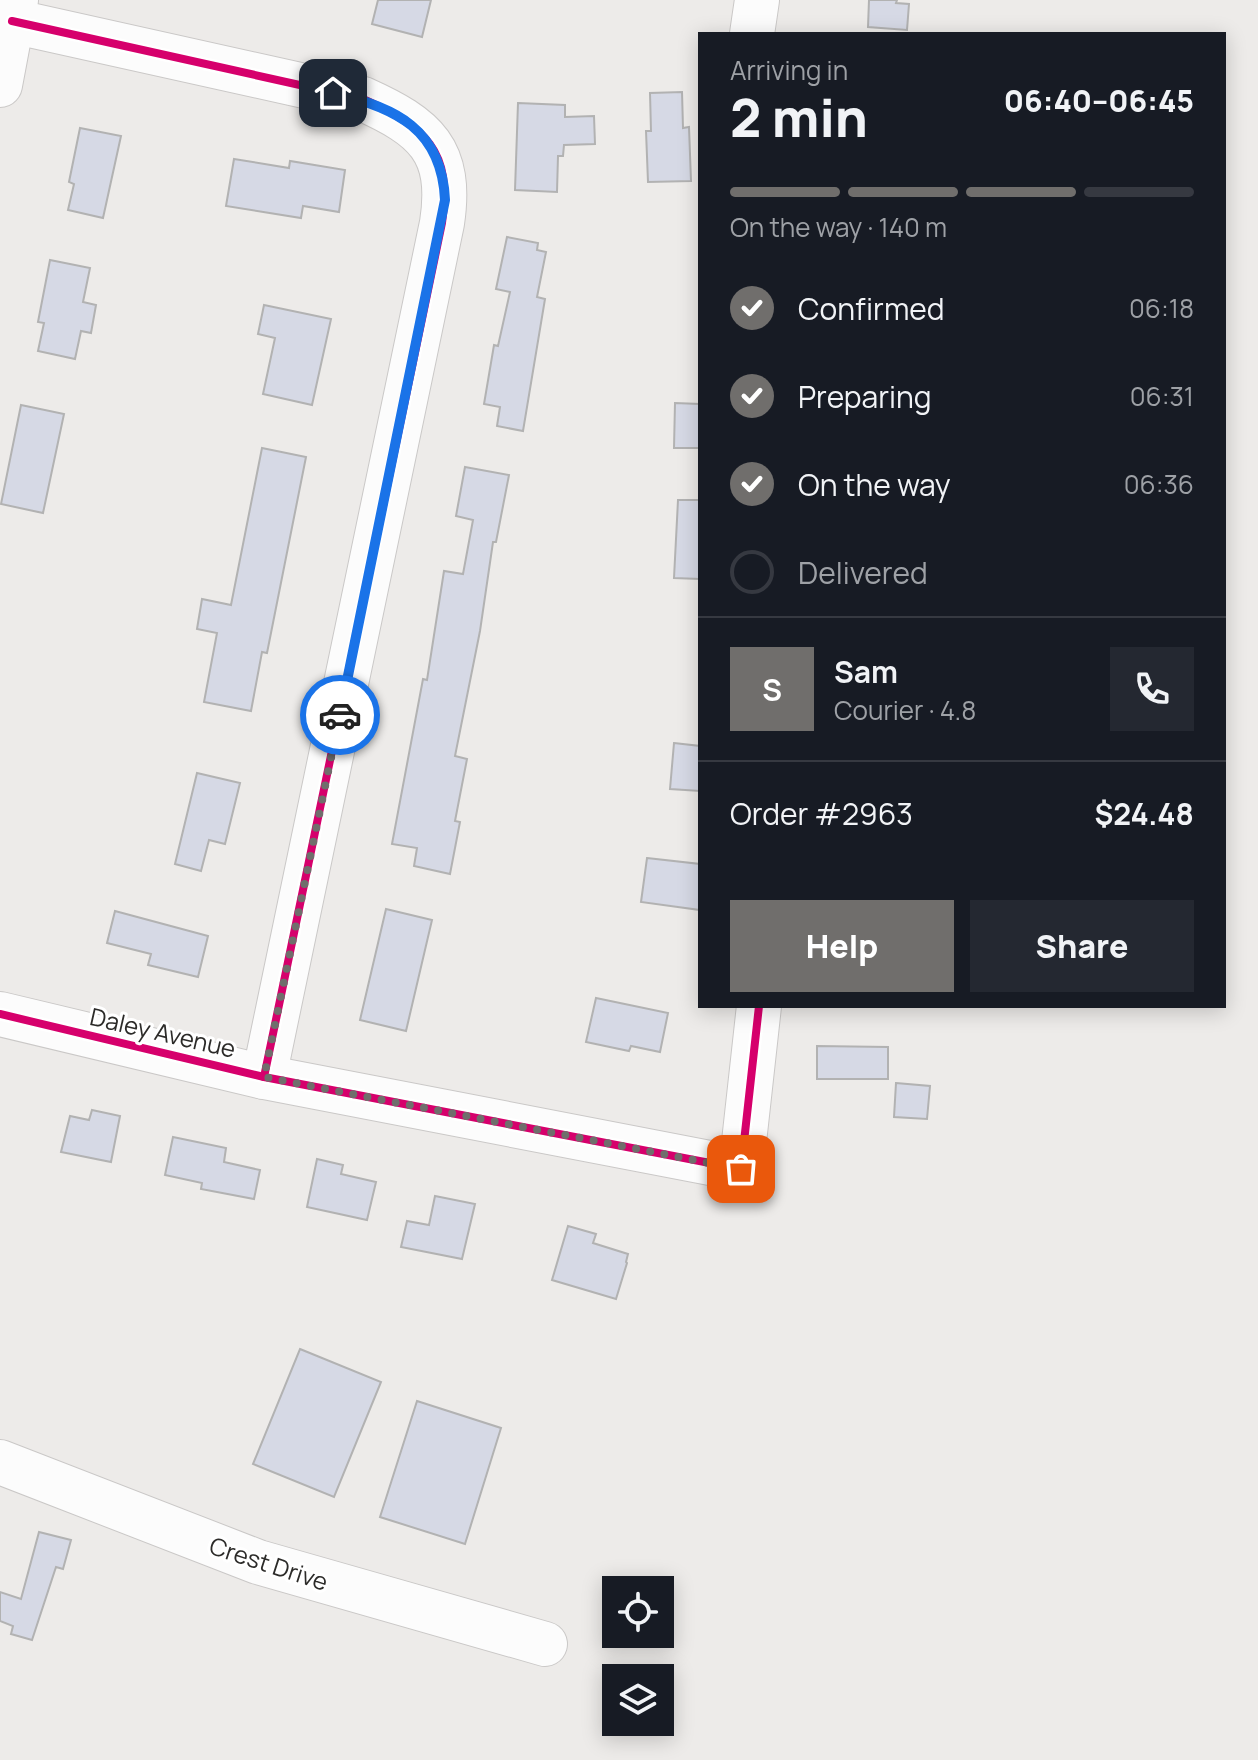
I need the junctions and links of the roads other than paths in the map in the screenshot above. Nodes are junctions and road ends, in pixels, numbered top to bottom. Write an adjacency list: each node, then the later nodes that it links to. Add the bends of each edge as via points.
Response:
1 (757, 0): 3 (street)
2 (14, 10): 4 (street); 7 (street, via 363,99 422,134 444,179 442,223)
3 (752, 32)
4 (0, 85)
5 (759, 1008): 7 (street, Daley Avenue, via 741,1169)
6 (0, 1014): 7 (street, Daley Avenue)
7 (264, 1077)
8 (0, 1462): 9 (street, Crest Drive, via 258,1562)
9 (545, 1644)

